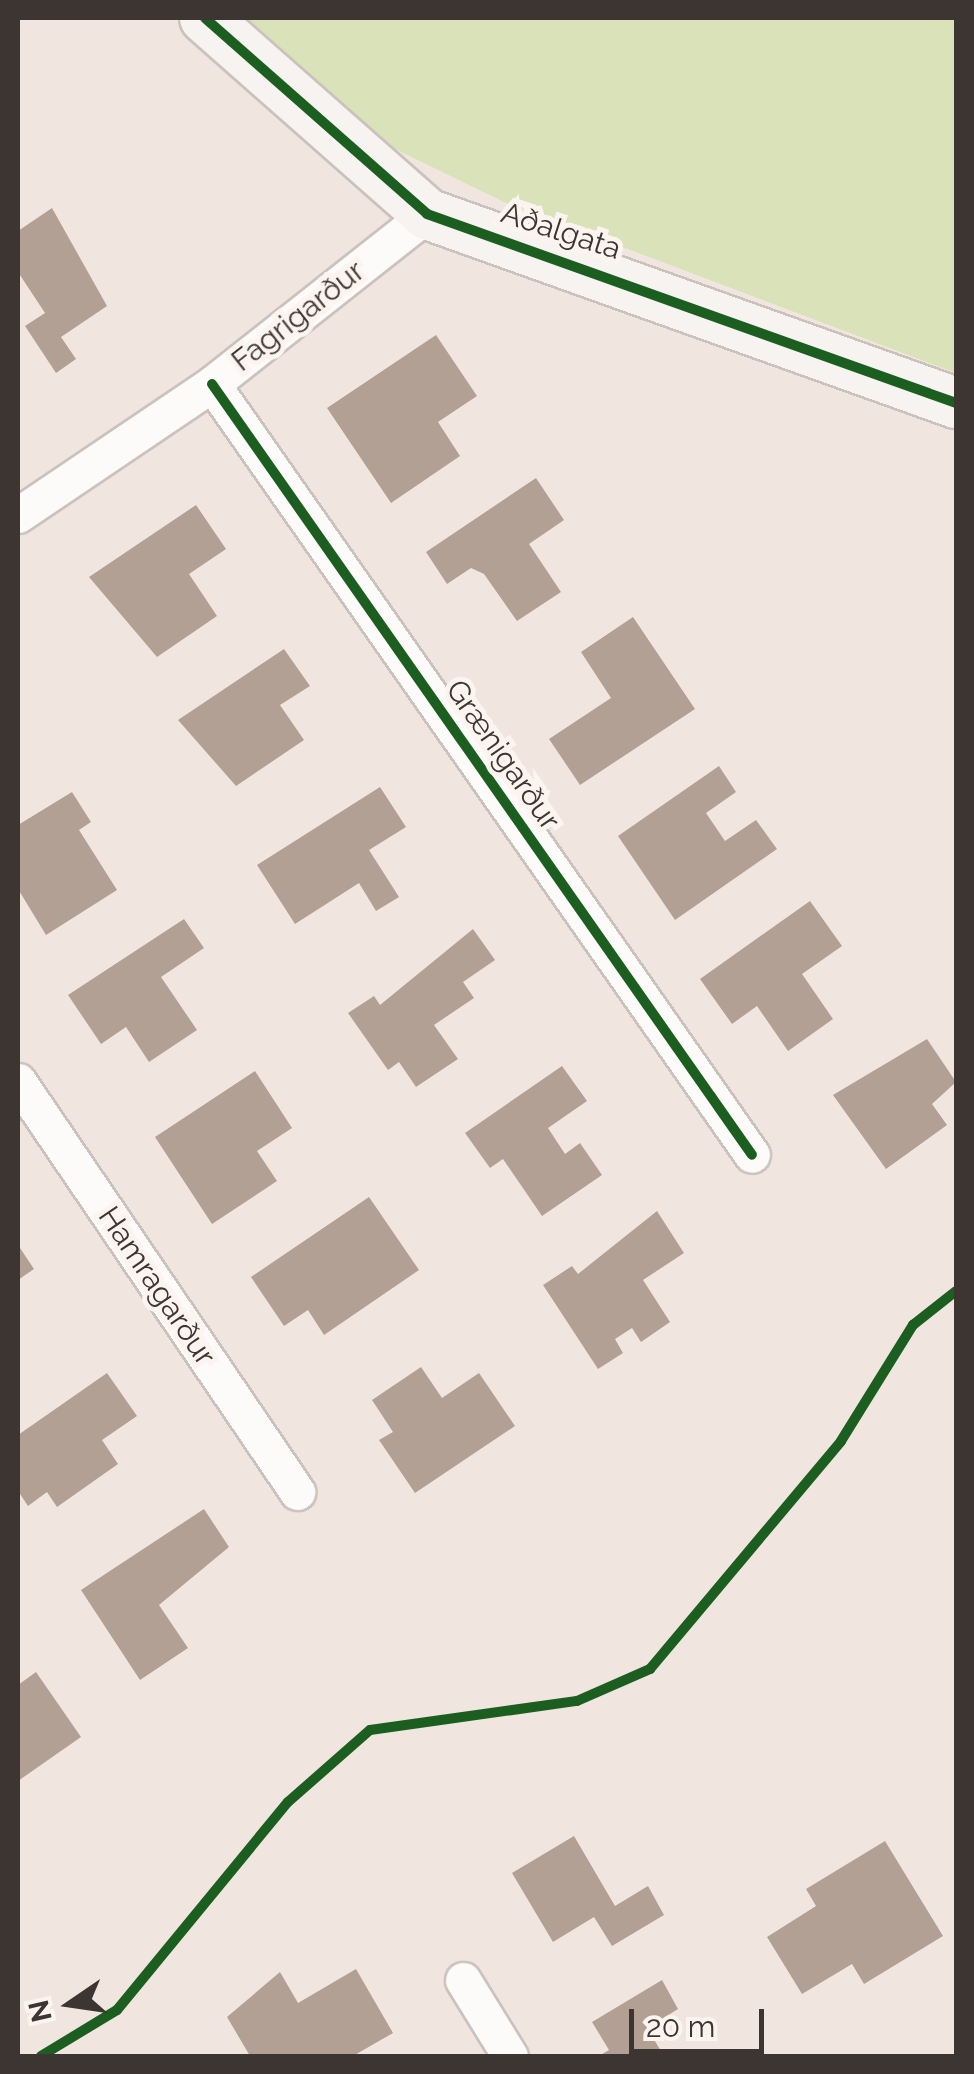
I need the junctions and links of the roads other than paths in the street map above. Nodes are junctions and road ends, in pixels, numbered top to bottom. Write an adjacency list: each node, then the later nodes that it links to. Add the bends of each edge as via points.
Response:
1 (205, 18): 2 (street, Aðalgata)
2 (427, 214): 3 (street, Fagrigarður); 4 (street, Aðalgata)
3 (212, 384): 5 (street, Fagrigarður); 7 (street, Grænigarður)
4 (956, 403)
5 (18, 516)
6 (18, 1081): 8 (street, Hamragarður)
7 (752, 1155)
8 (296, 1492)
9 (463, 1980): 10 (street)
10 (510, 2056)

